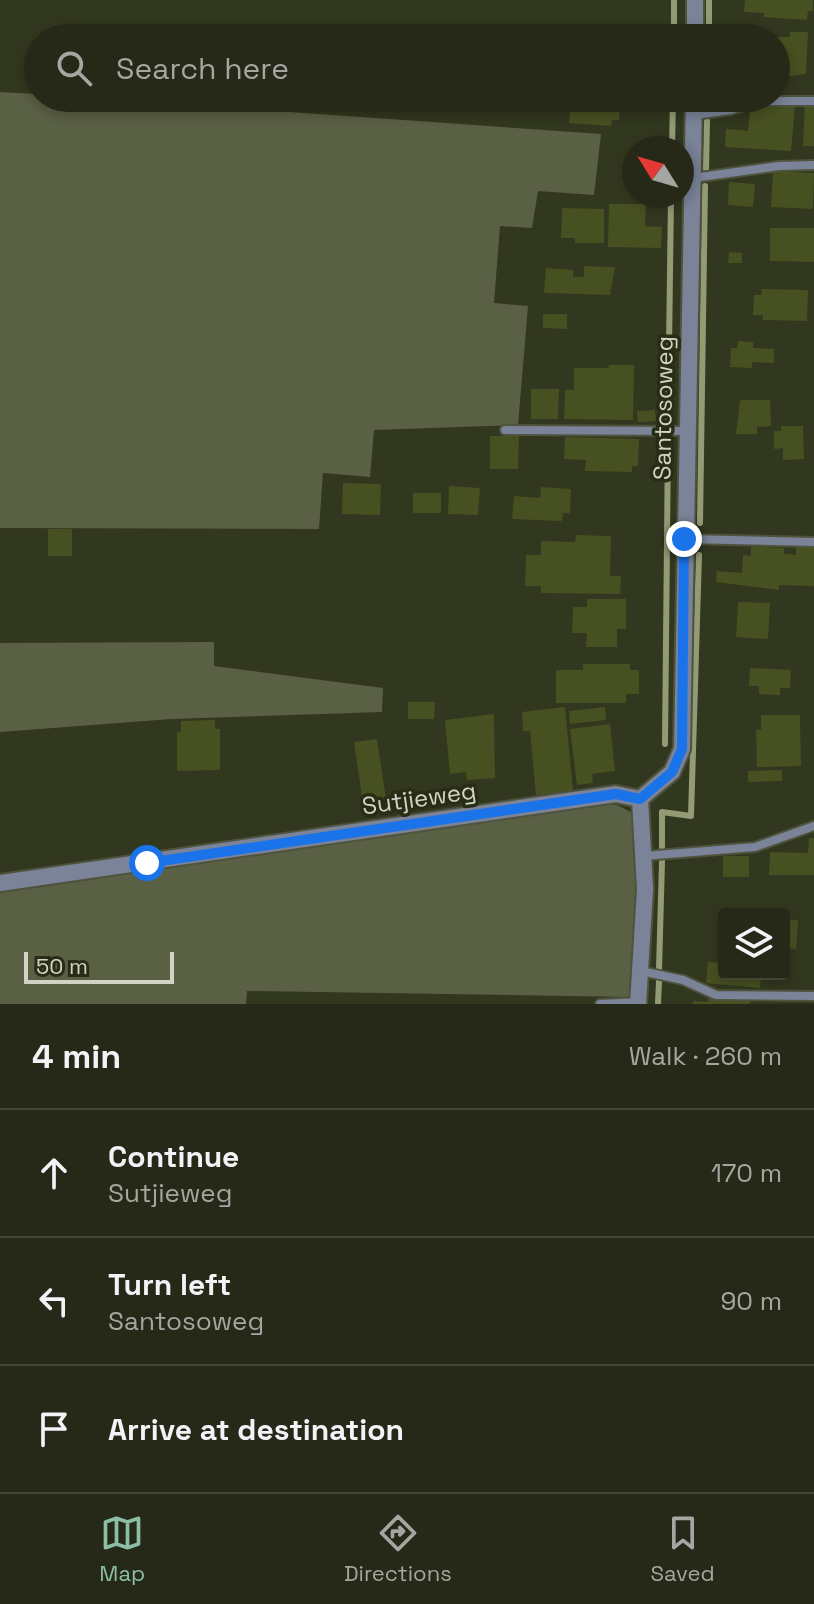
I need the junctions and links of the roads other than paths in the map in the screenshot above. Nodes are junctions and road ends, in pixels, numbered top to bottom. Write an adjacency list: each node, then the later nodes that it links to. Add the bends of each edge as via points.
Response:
1 (695, 0): 2 (street)
2 (695, 24)
3 (790, 101): 4 (lane)
4 (814, 101)
5 (694, 112): 6 (street, Santosoweg)
6 (693, 136)
7 (814, 165): 8 (lane)
8 (694, 178)
9 (691, 208): 11 (street, Santosoweg)
10 (505, 430): 11 (lane)
11 (687, 431): 12 (street, Santosoweg)
12 (684, 539): 13 (lane); 14 (street, Santosoweg, via 682,749 672,772)
13 (814, 542)
14 (640, 799): 16 (street); 17 (street, Sutjieweg, via 616,794)
15 (814, 826): 16 (lane, via 755,847)
16 (644, 856): 18 (street)
17 (0, 883)
18 (640, 971): 19 (lane, via 683,980 716,995); 20 (street)
19 (814, 996)
20 (638, 1003): 21 (lane)
21 (600, 1004)

